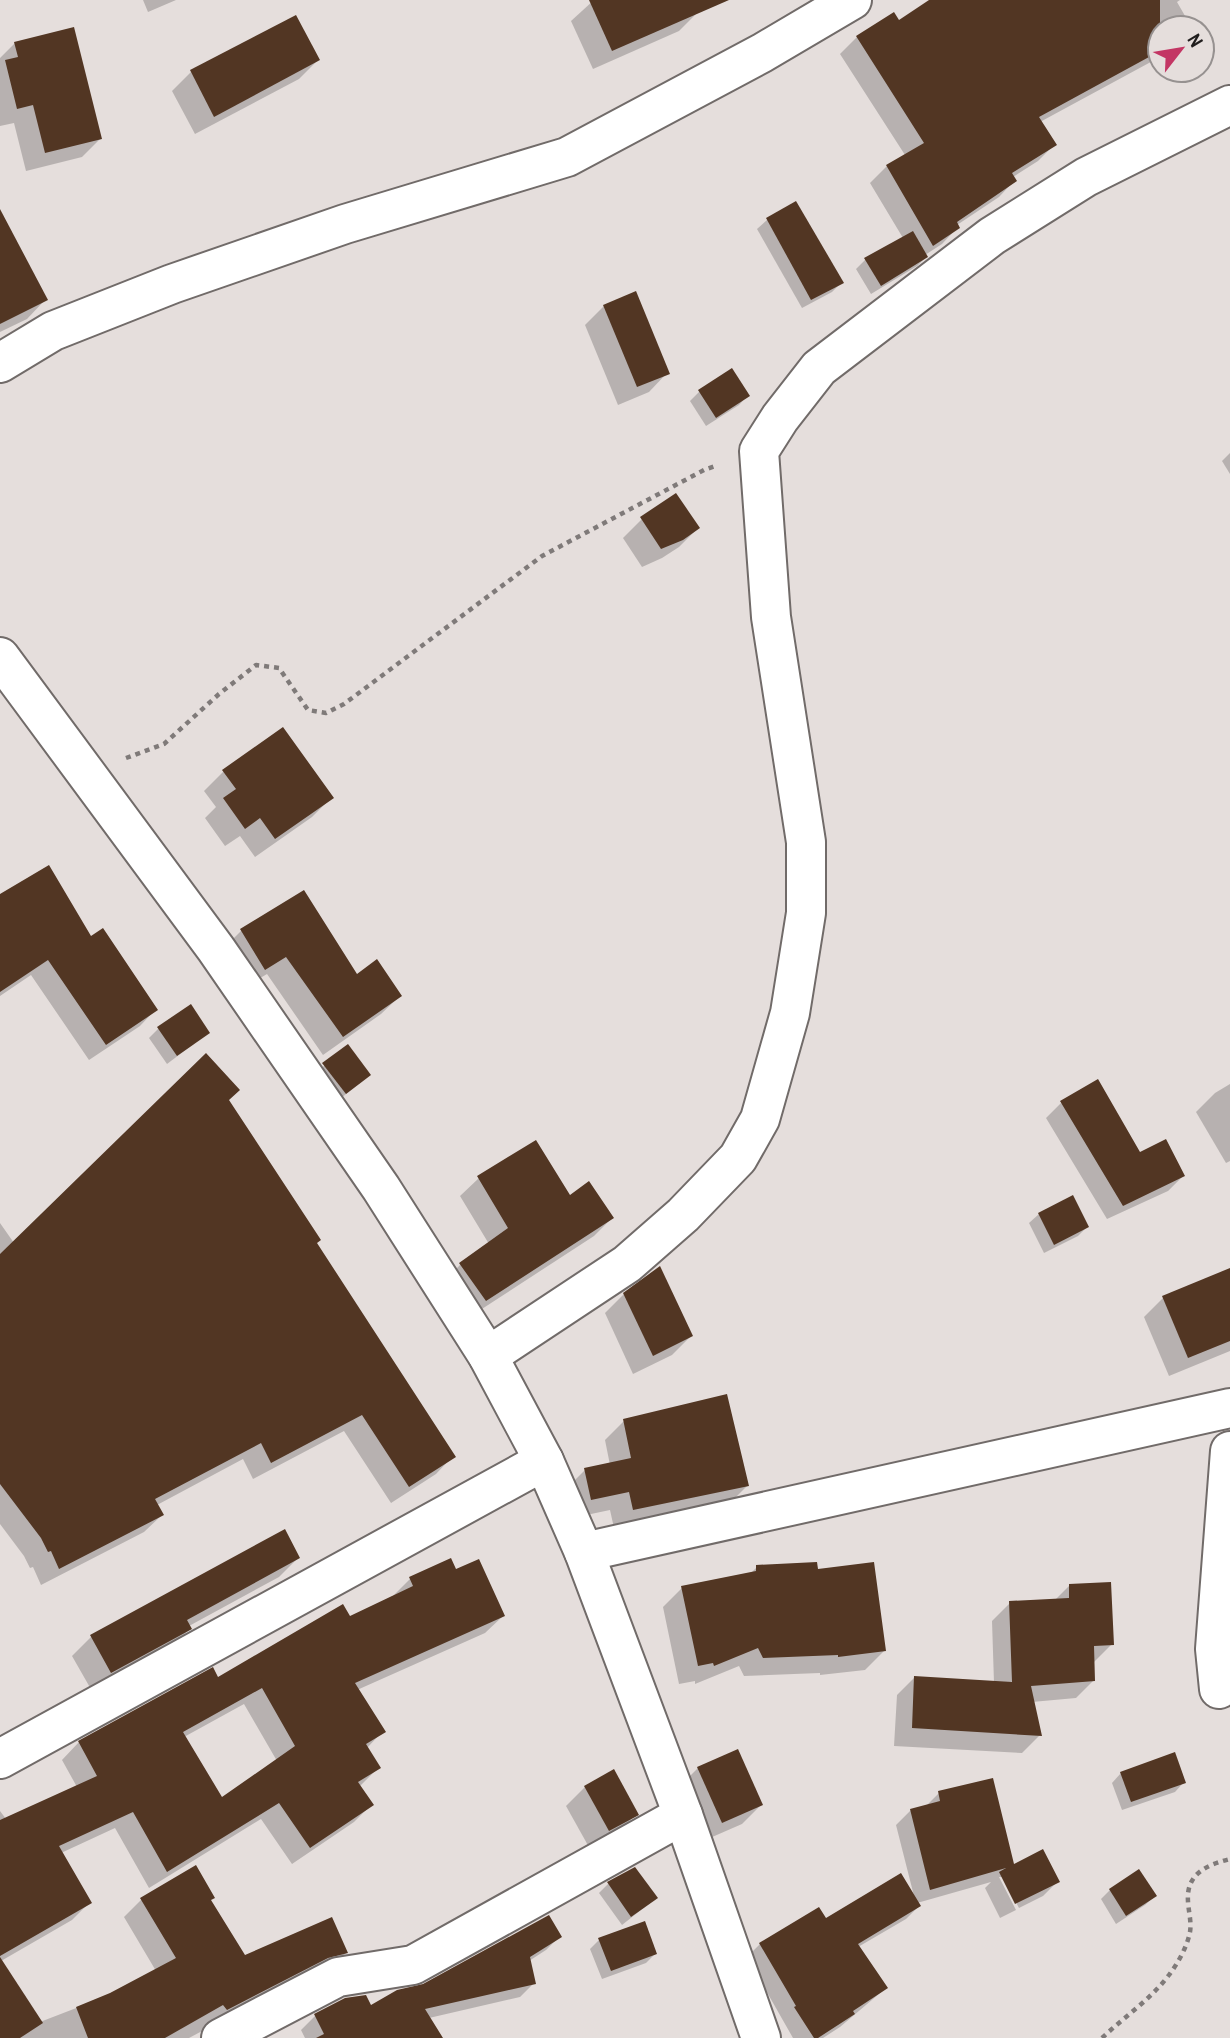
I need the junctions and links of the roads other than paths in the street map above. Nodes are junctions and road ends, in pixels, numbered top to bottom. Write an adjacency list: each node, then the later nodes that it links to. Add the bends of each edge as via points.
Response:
1 (852, 0): 3 (street, via 567,157 345,224 172,284 53,331)
2 (1230, 105): 5 (street, via 1086,177 992,236 819,368 759,451 771,617 806,842 806,913 790,1013 760,1119 738,1158 683,1215 626,1264)
3 (0, 363)
4 (0, 657): 5 (street, via 216,948 373,1176)
5 (488, 1356): 8 (street)
6 (1230, 1408): 9 (street)
7 (1230, 1451): 10 (street, via 1216,1649)
8 (544, 1461): 9 (street); 11 (street)
9 (584, 1552): 12 (street)
10 (1219, 1689)
11 (0, 1759)
12 (683, 1815): 13 (street, via 414,1965 338,1977); 14 (street)
13 (221, 2038)
14 (761, 2038)

